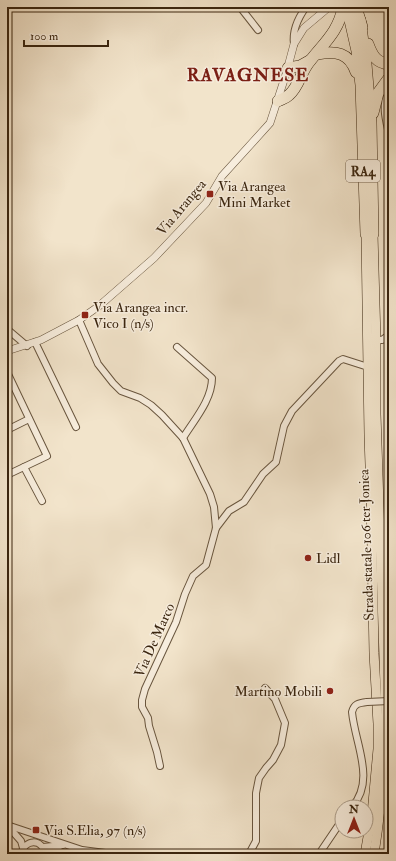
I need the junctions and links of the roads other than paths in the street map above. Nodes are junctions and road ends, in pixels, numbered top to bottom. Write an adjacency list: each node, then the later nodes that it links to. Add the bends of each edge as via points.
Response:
1 (240, 7): 8 (street)
2 (306, 7): 9 (street, via 292,36)
3 (329, 7): 9 (street, Via Arangea, via 304,28)
4 (343, 7): 10 (highway, via 336,29)
5 (347, 7): 14 (highway, RA4, via 357,51)
6 (356, 7): 7 (highway, RA4)
7 (360, 20): 11 (highway, via 370,52 378,61); 17 (highway, RA4)
8 (258, 30)
9 (294, 44): 12 (street, Via Arangea)
10 (307, 64): 12 (highway); 12 (highway, via 293,75); 14 (highway, via 334,52 346,56 354,65); 16 (highway, via 293,91)
11 (389, 64)
12 (288, 67): 16 (street, Via Arangea)
13 (389, 78): 17 (highway, via 378,93)
14 (361, 85): 19 (highway, RA4)
15 (389, 92): 18 (street, via 385,113)
16 (278, 101): 20 (street, Via Arangea, via 270,123 222,176 206,203 154,258)
17 (371, 123): 19 (highway, RA4)
18 (389, 134)
19 (369, 234): 23 (main road, Strada statale 106 ter Jonica); 28 (main road, Strada statale 106 ter Jonica)
20 (79, 320): 24 (street, Via Arangea); 34 (street, via 98,364 113,383 121,391 151,405)
21 (7, 329): 25 (street)
22 (389, 335): 23 (street, via 382,340)
23 (376, 340): 39 (main road, Strada statale 106 ter Jonica, via 376,414)
24 (35, 342): 25 (street, Via Arangea); 32 (street)
25 (26, 346): 27 (street, Via Arangea)
26 (177, 347): 34 (street, via 212,378 207,400)
27 (7, 351)
28 (368, 367): 38 (street, via 343,359 334,366 292,411 284,426 276,462 256,483 244,502 229,511); 55 (main road, Strada statale 106 ter Jonica, via 374,653 378,724 372,814)
29 (7, 372): 30 (street)
30 (9, 384): 31 (street)
31 (29, 419): 33 (street); 35 (street, via 47,456)
32 (76, 427)
33 (7, 430)
34 (183, 438): 38 (street, via 210,494)
35 (24, 466): 36 (street); 37 (street)
36 (7, 475)
37 (42, 501)
38 (216, 528): 43 (street, Via De Marco, via 206,565 193,576 142,700)
39 (386, 618): 42 (main road, Strada statale 106 ter Jonica)
40 (265, 688): 53 (street, via 275,700 285,723 281,745 259,778 256,793 256,841)
41 (389, 701): 44 (street, bridge, via 358,703 353,708 364,771 364,783)
42 (387, 728): 56 (main road, Strada statale 106 ter Jonica)
43 (160, 766)
44 (357, 799)
45 (7, 825): 47 (street); 49 (street)
46 (334, 832): 54 (street)
47 (21, 841): 48 (street); 50 (street)
48 (29, 843): 50 (street); 51 (street, via 36,843)
49 (64, 844): 51 (street); 52 (street, via 82,850)
50 (22, 852)
51 (44, 852)
52 (112, 854)
53 (249, 854)
54 (319, 854)
55 (365, 854)
56 (374, 854)

